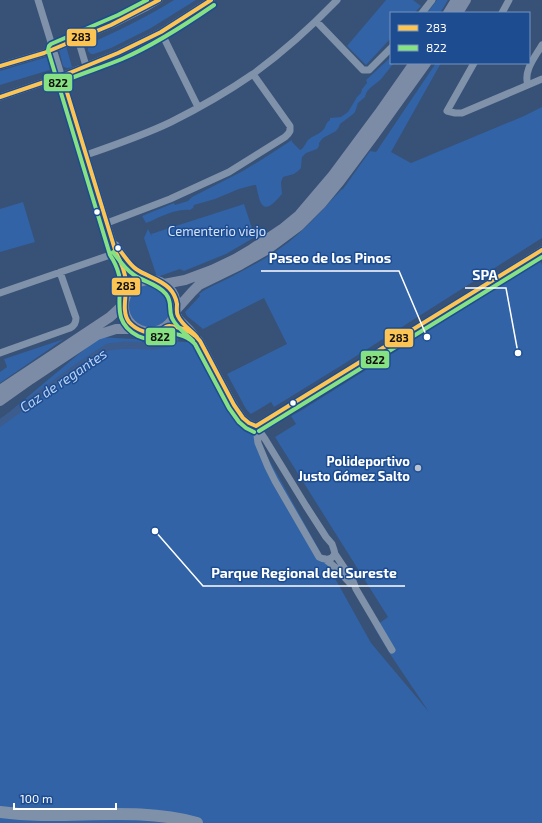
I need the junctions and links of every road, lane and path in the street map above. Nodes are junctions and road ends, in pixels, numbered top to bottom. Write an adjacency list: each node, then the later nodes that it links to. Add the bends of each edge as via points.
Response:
1 (38, 0): 17 (street)
2 (159, 0): 15 (street)
3 (211, 0): 14 (street)
4 (338, 0): 13 (street)
5 (432, 0): 9 (street)
6 (456, 0): 10 (main road)
7 (466, 0): 11 (main road)
8 (509, 0): 12 (street)
9 (423, 12)
10 (449, 12)
11 (459, 12)
12 (503, 12)
13 (316, 21): 18 (street, via 363,70 369,70); 24 (street)
14 (162, 32): 23 (street); 29 (street)
15 (78, 39): 17 (street); 23 (street)
16 (542, 45): 27 (street, via 528,71)
17 (54, 49): 22 (street); 25 (street)
18 (390, 49)
19 (413, 64): 36 (main road, via 333,175 299,215 282,230 212,270 185,280)
20 (425, 64): 39 (main road, via 340,181 299,226 268,249 199,285)
21 (473, 64): 27 (street, via 447,111 462,113)
22 (0, 66)
23 (86, 66): 25 (street)
24 (253, 74): 29 (street); 31 (street, via 290,126 288,134 229,172 170,199)
25 (62, 76): 28 (street); 30 (street)
26 (542, 79): 27 (street)
27 (528, 85)
28 (0, 97)
29 (198, 107): 30 (street, via 151,131)
30 (86, 155): 31 (street)
31 (107, 223): 32 (street)
32 (113, 241): 34 (street); 36 (street, via 133,268)
33 (542, 250): 46 (street)
34 (116, 253): 35 (street); 38 (street, via 125,275)
35 (60, 272): 37 (street); 43 (street, via 76,318 74,326)
36 (160, 282): 38 (main road, via 141,282 132,288); 39 (main road, via 173,293)
37 (0, 293)
38 (125, 300): 41 (main road, via 124,311 131,325); 44 (main road, via 110,317)
39 (176, 311): 40 (main road); 42 (street)
40 (168, 326): 41 (main road, via 153,333); 42 (street, via 182,328)
41 (137, 329): 45 (main road, via 116,329 97,335)
42 (196, 336): 46 (street, via 238,412 248,423)
43 (0, 353)
44 (0, 390)
45 (0, 401)
46 (256, 426): 47 (street, via 332,544); 48 (street, via 258,443 275,481 319,557)
47 (335, 554): 48 (street); 49 (street)
48 (325, 560): 49 (street)
49 (356, 588): 50 (street)
50 (392, 650)
51 (0, 812): 52 (main road, via 42,815 140,814)
52 (197, 823)

